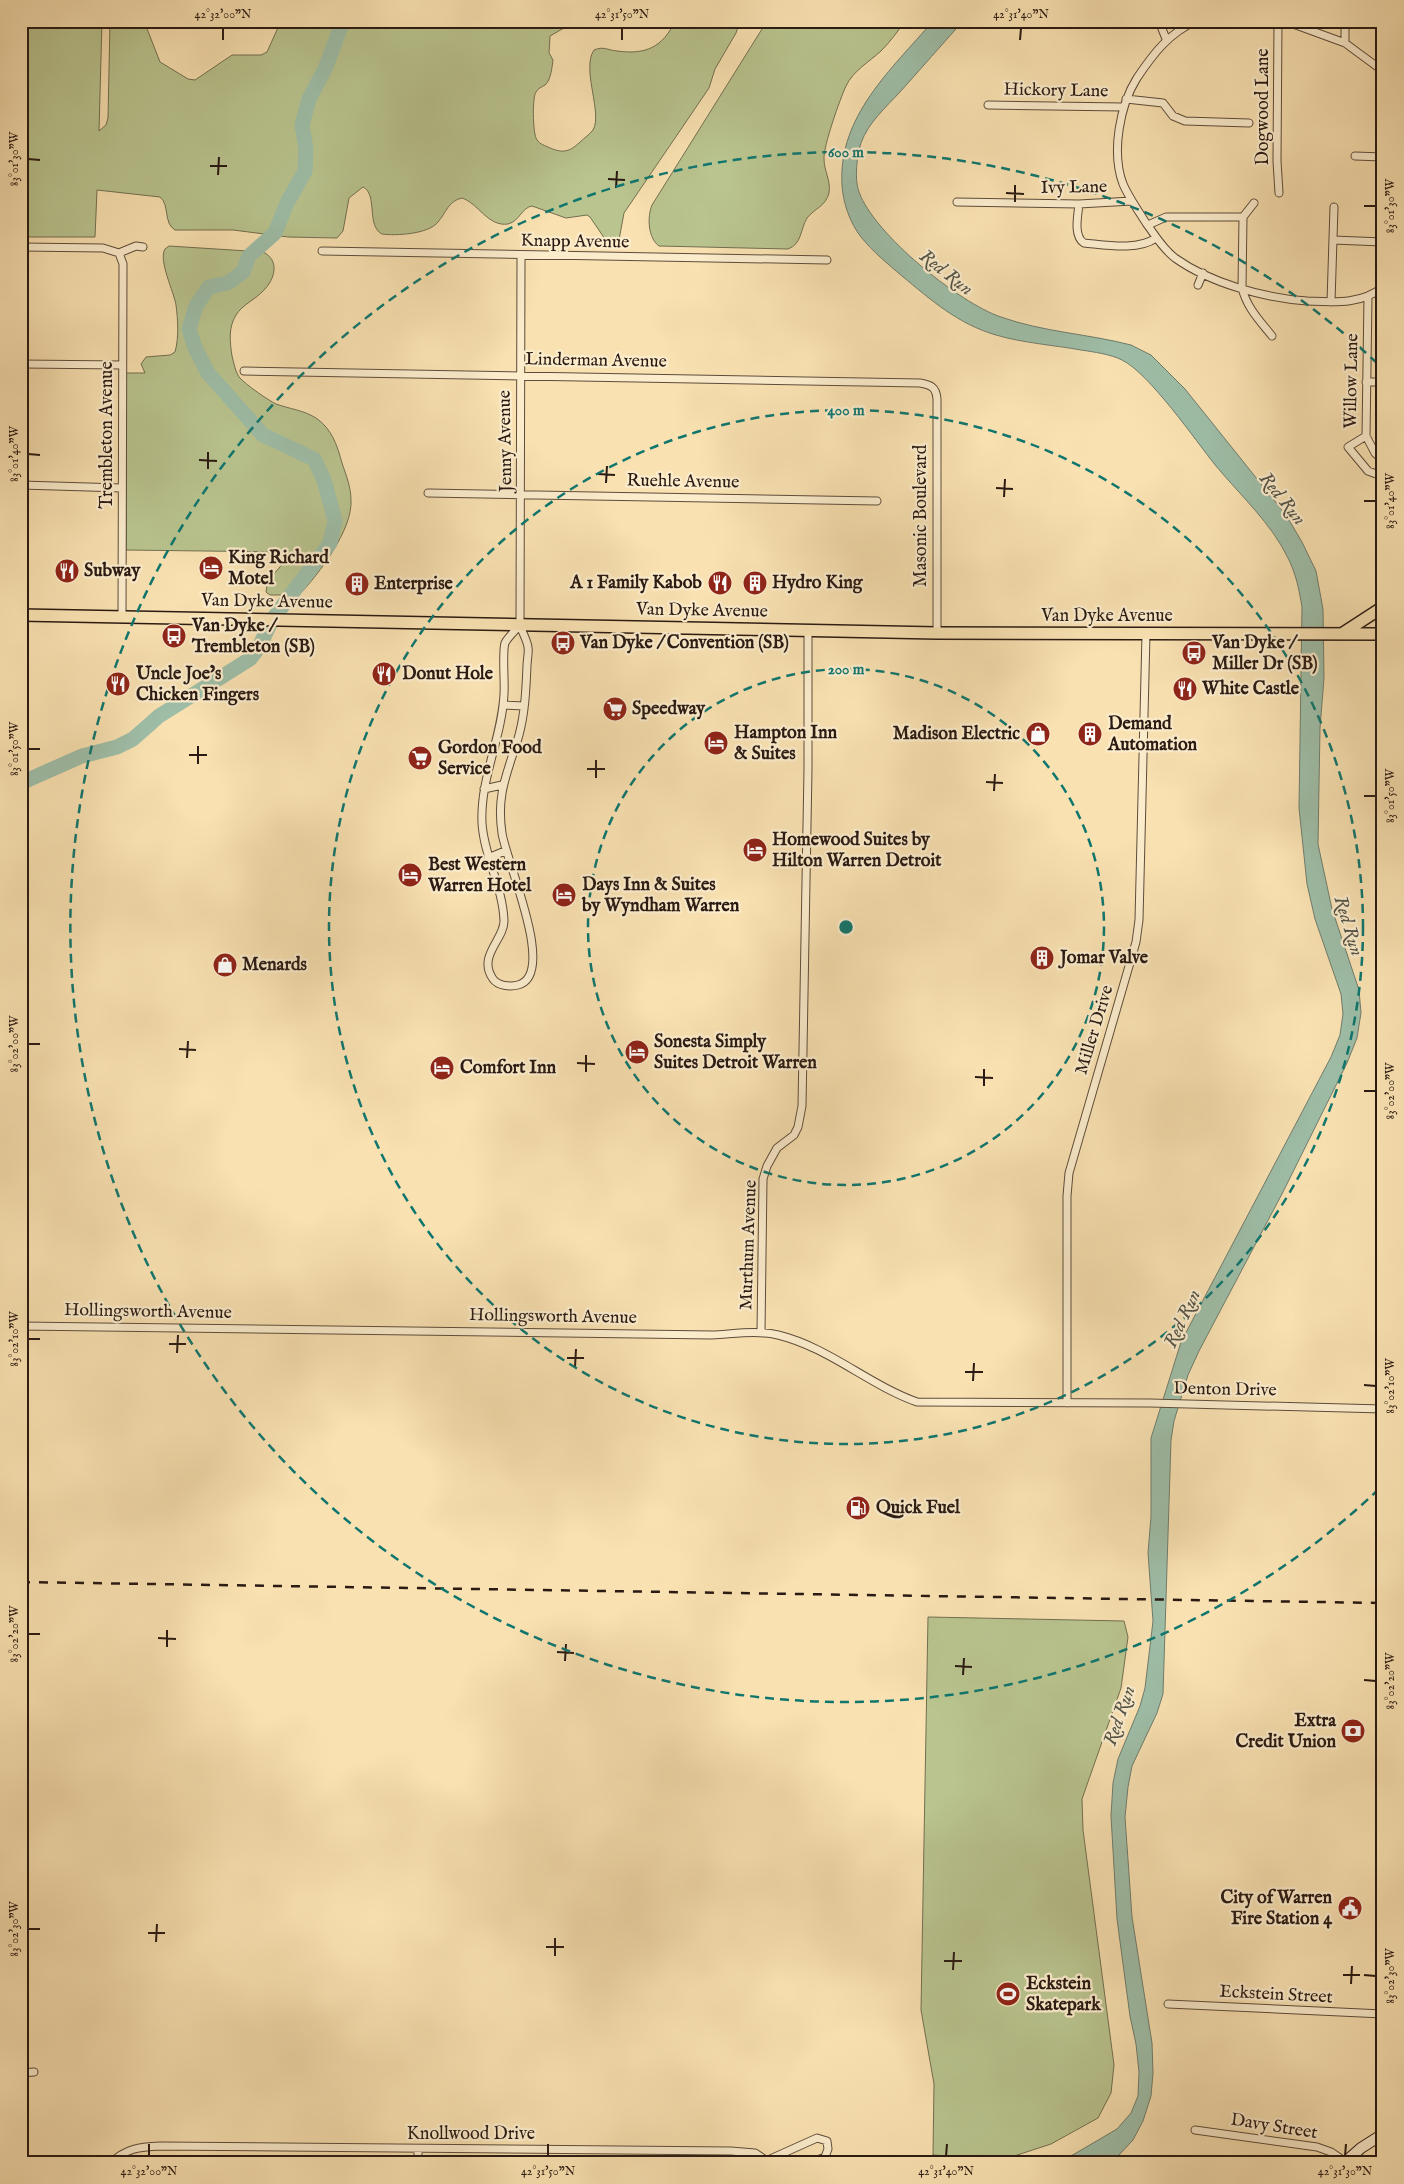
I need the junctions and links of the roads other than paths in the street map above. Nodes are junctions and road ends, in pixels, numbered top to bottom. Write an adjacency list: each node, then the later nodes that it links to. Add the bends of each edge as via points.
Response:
1 (1159, 21): 6 (street)
2 (1196, 21): 6 (street)
3 (1278, 21): 15 (street, Dogwood Lane)
4 (1286, 21): 7 (street)
5 (1345, 21): 7 (street)
6 (1166, 39): 9 (street)
7 (1345, 43): 8 (street)
8 (1383, 72)
9 (1126, 99): 11 (street); 12 (street, Hickory Lane, via 1163,103 1173,116 1184,121)
10 (988, 105): 11 (street, Hickory Lane)
11 (1123, 107): 16 (street, via 1119,162 1124,185)
12 (1249, 123)
13 (1354, 156): 14 (street)
14 (1383, 156)
15 (1279, 193)
16 (1132, 201): 19 (street, Ivy Lane); 22 (street)
17 (957, 202): 19 (street, Ivy Lane)
18 (1254, 203): 21 (street)
19 (1079, 204): 23 (street, via 1077,234 1084,243 1137,246)
20 (1334, 207): 24 (street)
21 (1244, 217): 22 (street, via 1166,217); 35 (street)
22 (1148, 225): 23 (street)
23 (1156, 238): 32 (street, via 1173,256)
24 (1333, 240): 25 (street); 37 (street)
25 (1383, 242)
26 (21, 247): 29 (street, via 103,248)
27 (143, 247): 29 (street, via 136,246)
28 (322, 251): 30 (street, Knapp Avenue)
29 (119, 253): 40 (street, Trembleton Avenue, via 123,264)
30 (521, 256): 31 (street, Knapp Avenue); 42 (street, Jenny Avenue)
31 (827, 260)
32 (1203, 273): 33 (street); 35 (street)
33 (1198, 285)
34 (1383, 287): 36 (street)
35 (1242, 288): 37 (street, via 1276,298); 38 (street, via 1250,308)
36 (1368, 296): 37 (street, via 1348,302); 43 (street, Willow Lane)
37 (1331, 302)
38 (1272, 336)
39 (21, 364): 40 (street)
40 (122, 366): 50 (street, Trembleton Avenue)
41 (244, 371): 42 (street, Linderman Avenue)
42 (520, 374): 45 (street, Linderman Avenue, via 920,383 931,385 936,390); 52 (street, Jenny Avenue)
43 (1366, 382): 44 (street); 46 (street, Willow Lane)
44 (1383, 382)
45 (937, 399): 59 (street, Masonic Boulevard)
46 (1366, 436): 47 (street, Willow Lane); 48 (street, via 1348,447 1368,471)
47 (1383, 460)
48 (1383, 474)
49 (21, 486): 50 (street)
50 (122, 488): 56 (street, Trembleton Avenue)
51 (428, 492): 52 (street, Ruehle Avenue)
52 (522, 494): 53 (street, Ruehle Avenue); 57 (street, Jenny Avenue)
53 (877, 501)
54 (1383, 607): 60 (main road)
55 (21, 615): 56 (main road, Van Dyke Avenue)
56 (122, 617): 57 (main road, Van Dyke Avenue)
57 (520, 625): 58 (main road, Van Dyke Avenue); 63 (street, via 505,643); 64 (street, Jenny Avenue, via 528,646)
58 (808, 630): 59 (main road, Van Dyke Avenue); 70 (street, Murthum Avenue, via 802,1106 794,1135 777,1148 764,1179)
59 (937, 633): 61 (main road, Van Dyke Avenue)
60 (1343, 633): 61 (main road, Van Dyke Avenue); 62 (main road, Van Dyke Avenue)
61 (1146, 634): 71 (street, Miller Drive, via 1139,920 1134,951 1069,1173)
62 (1383, 634)
63 (503, 705): 64 (street); 66 (street)
64 (524, 706): 65 (street, Jenny Avenue, via 519,734)
65 (502, 785): 66 (street); 67 (street, Jenny Avenue)
66 (484, 789): 68 (street, via 482,823)
67 (505, 851): 68 (street); 68 (street, Jenny Avenue, via 522,900 534,955 531,974 518,985 502,985 493,979 490,969 488,958 504,924 501,897)
68 (488, 858)
69 (21, 1326): 70 (street, Hollingsworth Avenue)
70 (761, 1333): 71 (street, Hollingsworth Avenue, via 806,1344 893,1394 917,1402)
71 (1067, 1403): 72 (street, Denton Drive)
72 (1383, 1408)
73 (1168, 2004): 74 (street, Eckstein Street)
74 (1383, 2014)
75 (34, 2072): 76 (street)
76 (21, 2074)
77 (1196, 2130): 81 (street, Davy Street, via 1317,2147 1332,2152)
78 (1383, 2134): 81 (street)
79 (418, 2149): 80 (street, Knollwood Drive, via 748,2152); 82 (street, Knollwood Drive, via 154,2146 127,2150); 83 (street)
80 (769, 2161): 84 (street, Knollwood Drive, via 817,2138 827,2142 825,2157)
81 (1345, 2162)
82 (111, 2163)
83 (418, 2163)
84 (810, 2163)

